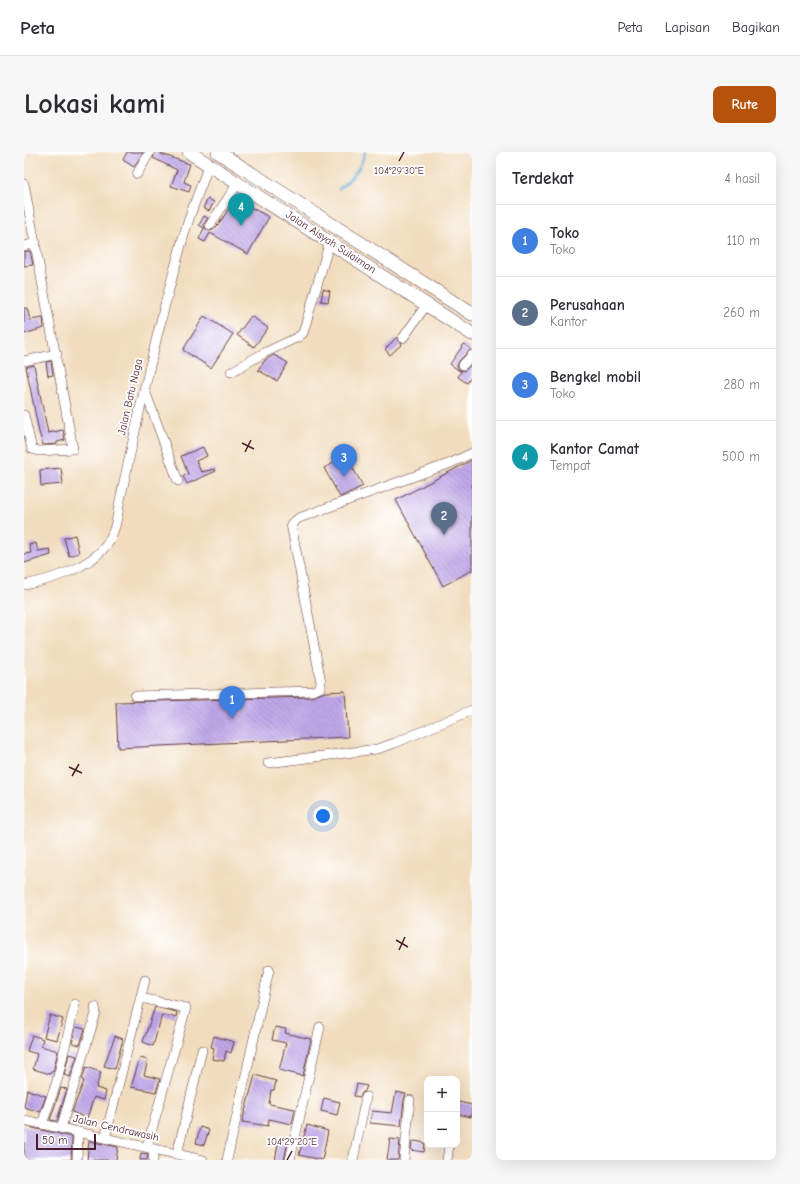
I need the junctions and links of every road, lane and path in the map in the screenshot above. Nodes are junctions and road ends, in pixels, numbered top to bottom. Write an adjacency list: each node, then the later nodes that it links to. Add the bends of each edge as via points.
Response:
1 (150, 152): 5 (street)
2 (189, 152): 4 (highway, Jalan Aisyah Sulaiman)
3 (218, 152): 13 (highway, Jalan Aisyah Sulaiman)
4 (209, 164): 6 (highway, Jalan Aisyah Sulaiman); 21 (street, Jalan Batu Naga, via 182,242)
5 (137, 174)
6 (238, 183): 8 (street); 9 (highway, Jalan Aisyah Sulaiman)
7 (24, 184): 10 (street)
8 (210, 225)
9 (330, 241): 12 (highway, Jalan Aisyah Sulaiman); 20 (street, via 303,333 298,338 264,353)
10 (36, 244): 11 (street); 16 (street)
11 (24, 246)
12 (427, 304): 14 (highway, Jalan Aisyah Sulaiman); 15 (street)
13 (472, 314)
14 (472, 334)
15 (403, 338)
16 (57, 354): 18 (street); 22 (street, via 73,448 39,451 32,449)
17 (472, 355): 19 (street)
18 (24, 361)
19 (463, 365)
20 (231, 372)
21 (144, 388): 24 (street); 25 (street, Jalan Batu Naga, via 117,523 109,543 97,556 83,565 56,577)
22 (24, 415)
23 (472, 453): 26 (street, via 299,518 291,524 321,682 320,688 312,691)
24 (178, 481)
25 (24, 585)
26 (135, 696)
27 (472, 710): 28 (street, via 377,749)
28 (268, 763)
29 (269, 970): 49 (street)
30 (145, 980): 31 (street)
31 (141, 998): 42 (street); 43 (street, via 186,1008)
32 (75, 1004): 39 (street, via 56,1081)
33 (95, 1007): 40 (street, via 96,1013)
34 (320, 1027): 50 (street)
35 (202, 1050): 45 (street)
36 (366, 1098): 51 (street)
37 (410, 1100): 52 (street)
38 (24, 1120): 39 (street, Jalan Cendrawasih)
39 (42, 1124): 40 (street, Jalan Cendrawasih)
40 (62, 1128): 41 (street, Jalan Cendrawasih)
41 (78, 1132): 42 (street, Jalan Cendrawasih); 46 (street)
42 (105, 1138): 43 (street, Jalan Cendrawasih)
43 (150, 1148): 45 (street, Jalan Cendrawasih); 47 (street)
44 (449, 1148): 53 (street)
45 (178, 1154): 48 (street, Jalan Cendrawasih)
46 (77, 1160)
47 (153, 1160)
48 (203, 1160)
49 (227, 1160)
50 (290, 1160)
51 (353, 1160)
52 (404, 1160)
53 (447, 1160)

